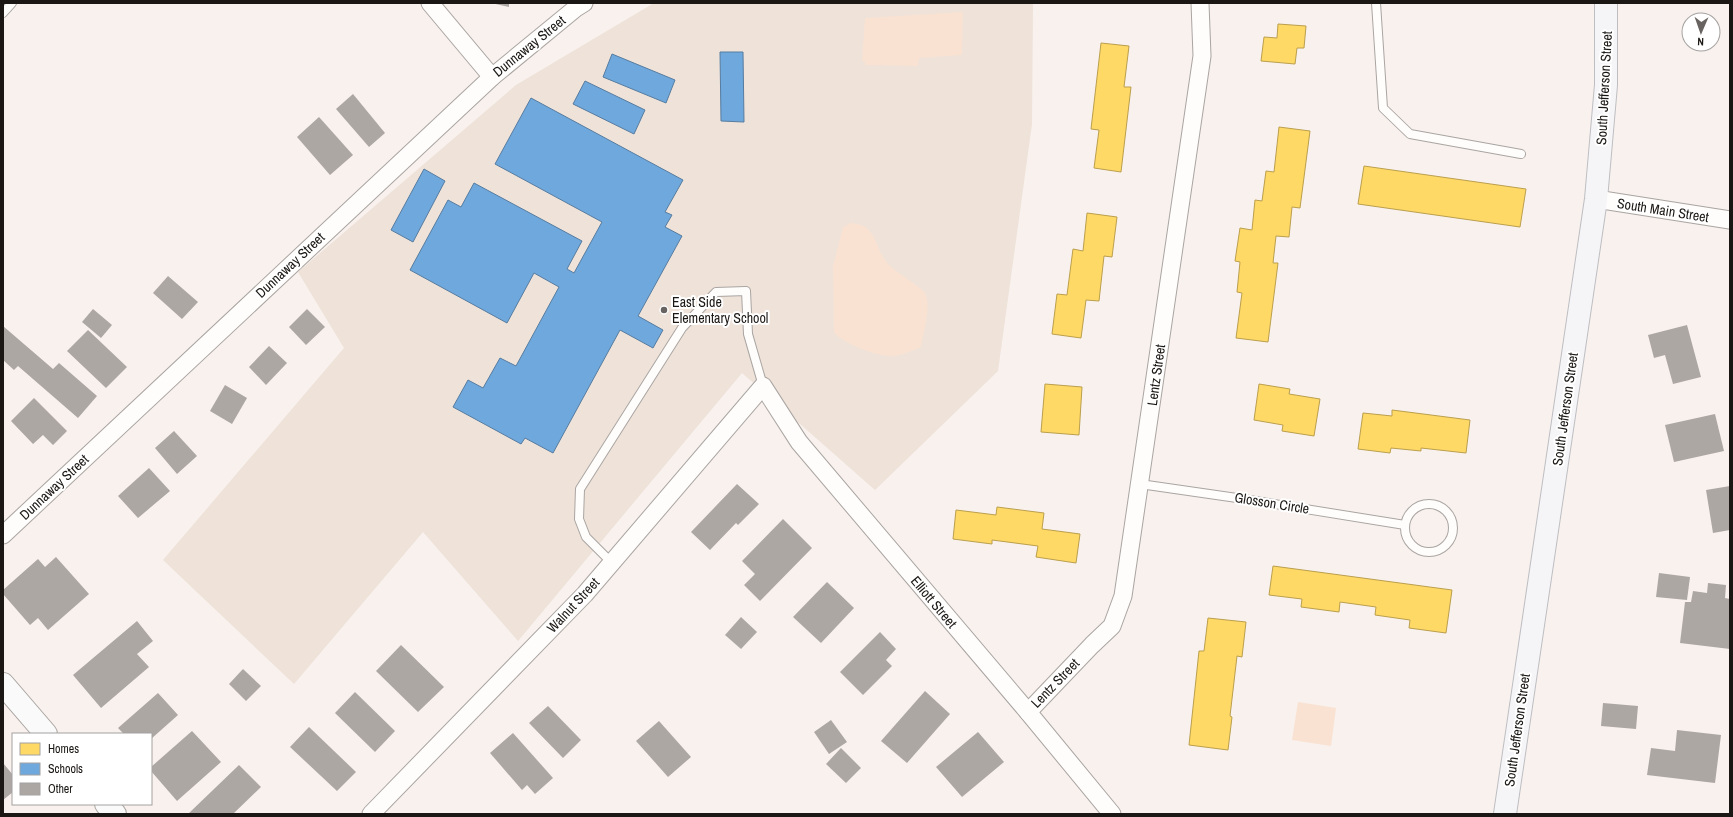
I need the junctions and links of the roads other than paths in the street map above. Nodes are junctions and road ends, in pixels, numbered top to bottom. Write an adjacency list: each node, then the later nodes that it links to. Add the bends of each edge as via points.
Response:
1 (12, 3): 7 (lane)
2 (430, 3): 8 (street)
3 (584, 3): 8 (street, Dunnaway Street)
4 (1200, 3): 13 (street, Lentz Street, via 1202,56)
5 (1376, 3): 9 (lane, via 1383,108 1410,134)
6 (1606, 3): 10 (main road, South Jefferson Street, via 1606,85)
7 (3, 13)
8 (492, 76): 15 (street, Dunnaway Street)
9 (1521, 154)
10 (1596, 199): 11 (street, South Main Street); 24 (main road, South Jefferson Street)
11 (1730, 220)
12 (763, 386): 16 (street, Walnut Street); 16 (lane, via 748,334 746,291 716,292 682,328 580,490 579,519 586,537); 18 (street, Elliott Street, via 799,442)
13 (1140, 484): 14 (lane, Glosson Circle); 18 (street, Lentz Street, via 1123,596 1112,626)
14 (1405, 525): 14 (lane, via 1407,539 1416,549 1430,552 1443,548 1452,537 1454,524 1448,511 1436,504 1422,504 1410,512)
15 (3, 535)
16 (612, 563): 22 (street, Walnut Street)
17 (3, 684): 19 (main road)
18 (1028, 712): 23 (street, Elliott Street)
19 (45, 733)
20 (107, 805): 21 (main road)
21 (115, 814)
22 (372, 814)
23 (1112, 814)
24 (1505, 814)

